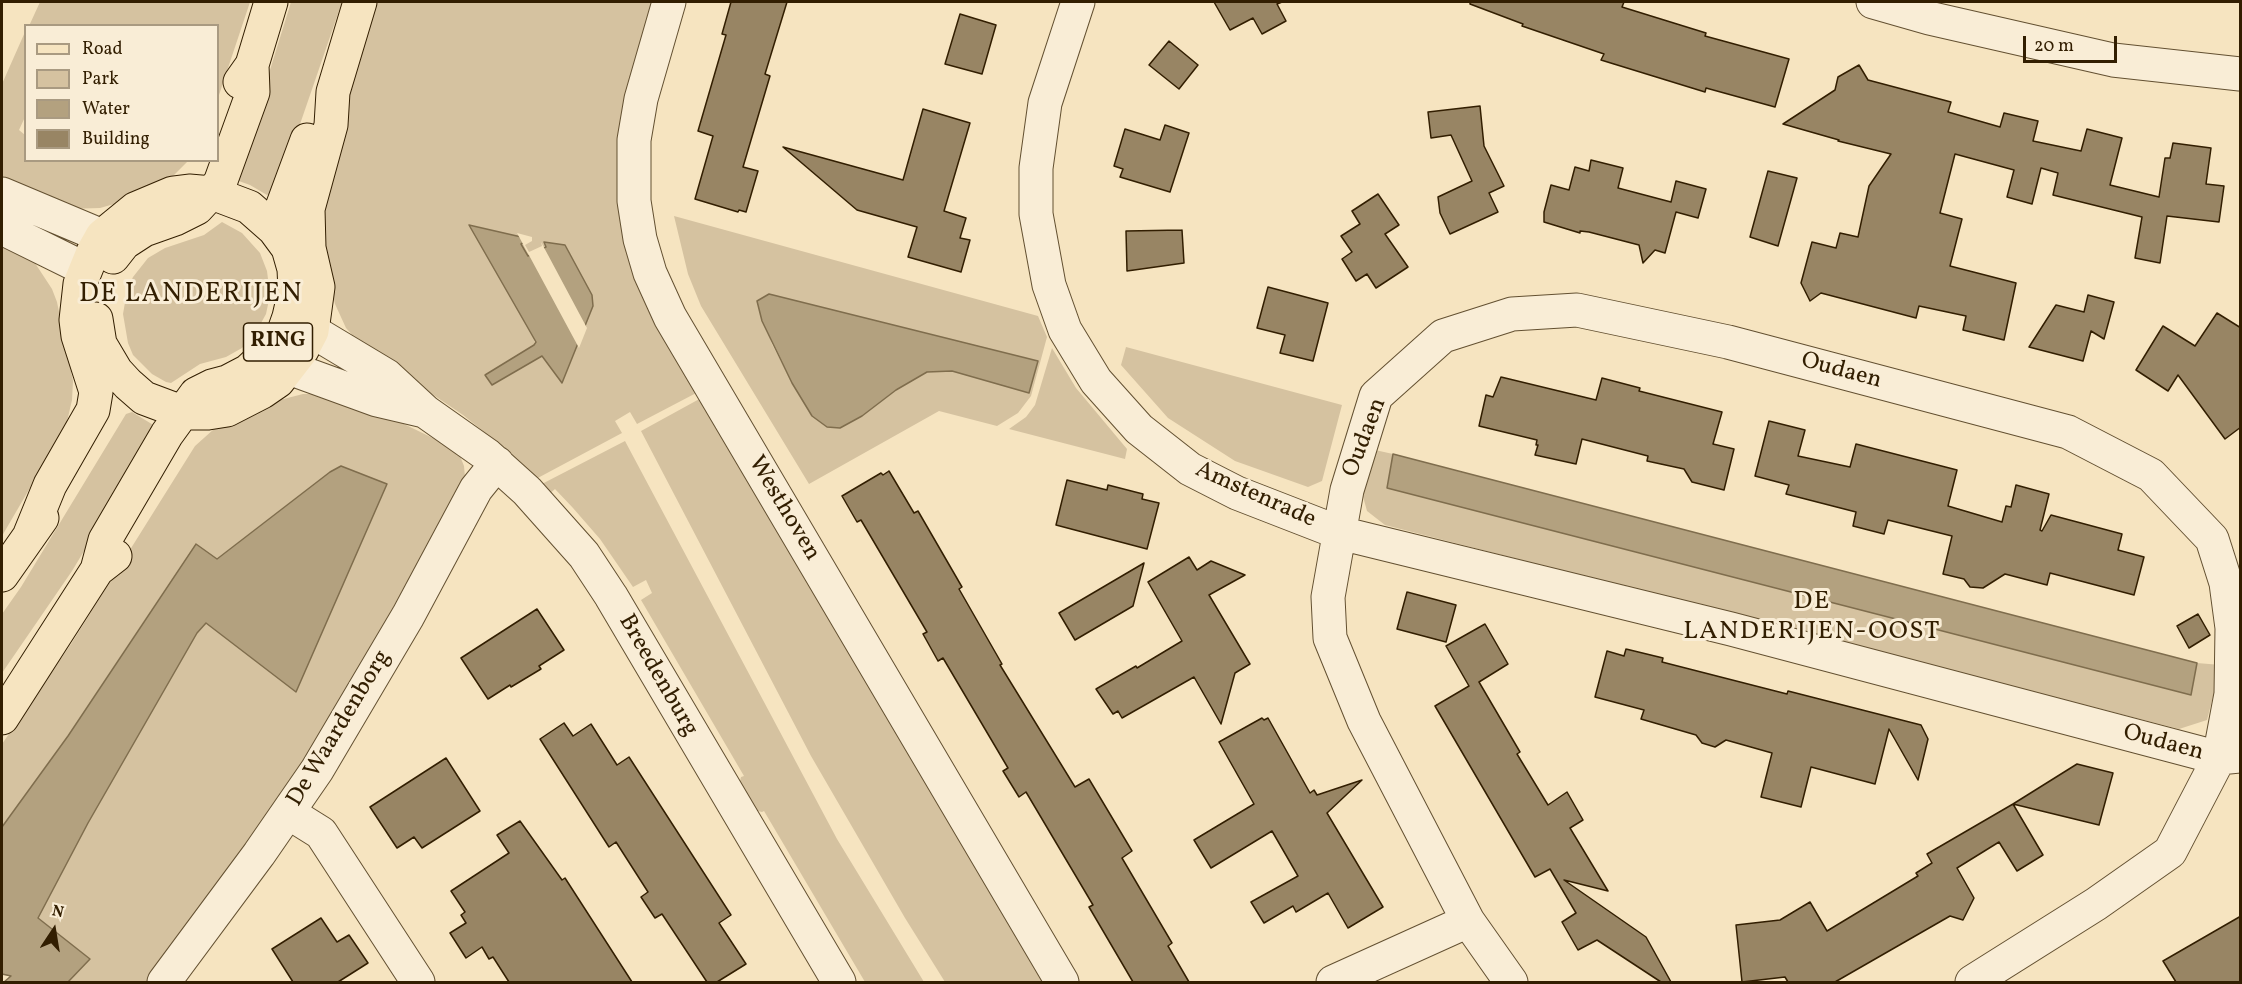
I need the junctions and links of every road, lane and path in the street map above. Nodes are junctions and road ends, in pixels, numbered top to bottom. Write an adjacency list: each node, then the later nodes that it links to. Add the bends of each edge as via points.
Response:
1 (271, 2): 6 (main road)
2 (360, 2): 8 (main road, RING)
3 (669, 2): 33 (street, Westhoven, via 640,99 634,141 634,201 650,273 670,317)
4 (1078, 2): 23 (street, Amstenrade, via 1045,103 1036,168 1038,224 1049,285 1065,330 1096,381 1139,429 1190,469 1237,493)
5 (1873, 2): 7 (street, via 2113,60)
6 (252, 65): 9 (main road, via 235,89); 11 (main road, via 252,92 220,183)
7 (2241, 74)
8 (333, 92): 14 (main road, RING, via 318,110); 17 (main road, RING, via 331,125 308,210 309,248 318,287)
9 (219, 130)
10 (207, 162): 11 (main road)
11 (200, 192): 14 (main road, RING, via 249,207); 15 (main road, via 173,193 135,209); 16 (main road, via 197,208 144,230 124,243)
12 (2, 194): 15 (street)
13 (2, 228): 16 (street)
14 (274, 229): 17 (main road, RING, via 288,248 294,269)
15 (102, 236): 16 (main road)
16 (92, 276): 19 (main road, via 100,344); 24 (main road, via 80,284 76,320 96,392 93,410 50,485)
17 (301, 324): 18 (main road, RING); 20 (street, Breedenburg, via 387,376); 21 (main road, RING, via 283,334 261,360 227,382 196,394)
18 (289, 368): 20 (street, Breedenburg, via 377,400); 21 (main road, RING, via 262,392 227,410)
19 (128, 384): 21 (main road, via 144,398); 24 (main road, via 113,417 66,490)
20 (426, 412): 22 (street, Breedenburg)
21 (196, 413): 26 (main road, RING, via 167,434 105,540 97,570)
22 (498, 464): 28 (street, De Waardenborg, via 476,489 408,616); 32 (street, Breedenburg, via 560,527 593,568)
23 (1340, 533): 27 (street, Oudaen); 27 (street, Oudaen, via 1347,490 1376,396 1443,336 1512,314 1577,310 1728,342 2068,432 2151,475 2212,539 2226,583 2232,628); 29 (street, Oudaen, via 1328,597 1330,638 1364,721)
24 (30, 534): 25 (main road)
25 (2, 575)
26 (2, 718)
27 (2230, 757): 36 (street, Oudaen, via 2170,852)
28 (289, 813): 30 (street, De Waardenborg); 31 (street, via 321,833)
29 (1468, 921): 34 (street); 35 (street, Oudaen)
30 (164, 982)
31 (418, 982)
32 (839, 982)
33 (1062, 982)
34 (1334, 982)
35 (1511, 982)
36 (1972, 982)

